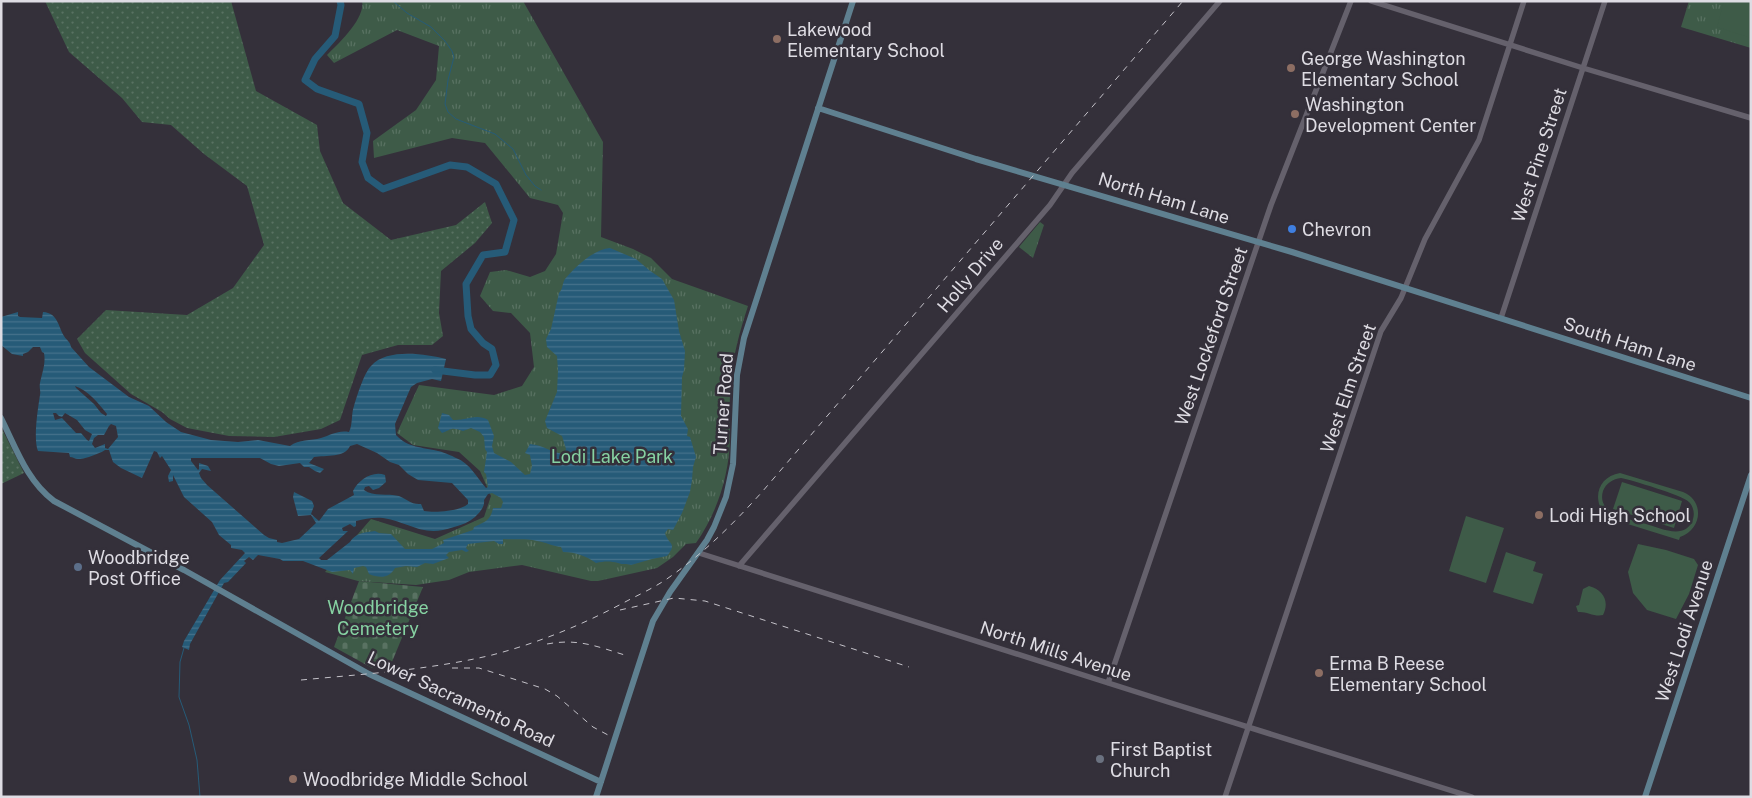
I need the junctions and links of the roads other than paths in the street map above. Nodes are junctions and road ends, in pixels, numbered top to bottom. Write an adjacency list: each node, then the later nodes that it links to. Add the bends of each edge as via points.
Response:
1 (853, 1): 9 (main road, Turner Road)
2 (1220, 1): 11 (street, Holly Drive)
3 (1351, 1): 12 (street, West Lockeford Street)
4 (1371, 1): 7 (street)
5 (1524, 1): 7 (street, West Elm Street)
6 (1605, 1): 8 (street, West Pine Street)
7 (1511, 44): 8 (street); 13 (street, West Elm Street, via 1479,140 1425,238)
8 (1583, 68): 10 (street); 14 (street, West Pine Street)
9 (818, 108): 11 (main road, North Ham Lane); 18 (main road, Turner Road, via 744,338 737,375 731,478 714,527)
10 (1751, 118)
11 (1063, 184): 12 (main road, North Ham Lane); 19 (street, Holly Drive, via 1050,205)
12 (1258, 242): 13 (main road, North Ham Lane); 20 (street, West Lockeford Street)
13 (1405, 287): 14 (main road, North Ham Lane); 21 (street, West Elm Street, via 1381,331)
14 (1501, 318): 15 (main road, South Ham Lane)
15 (1751, 398)
16 (1, 418): 22 (main road, Lower Sacramento Road, via 30,475 46,495 379,679)
17 (1751, 475): 26 (main road, West Lodi Avenue)
18 (699, 553): 19 (street, North Mills Avenue); 22 (main road, Turner Road, via 666,598 651,626)
19 (739, 566): 20 (street, North Mills Avenue)
20 (1108, 683): 21 (street, North Mills Avenue)
21 (1248, 726): 24 (street, West Elm Street); 25 (street, North Mills Avenue)
22 (601, 782): 23 (main road, Turner Road)
23 (596, 797)
24 (1225, 797)
25 (1472, 797)
26 (1645, 797)

